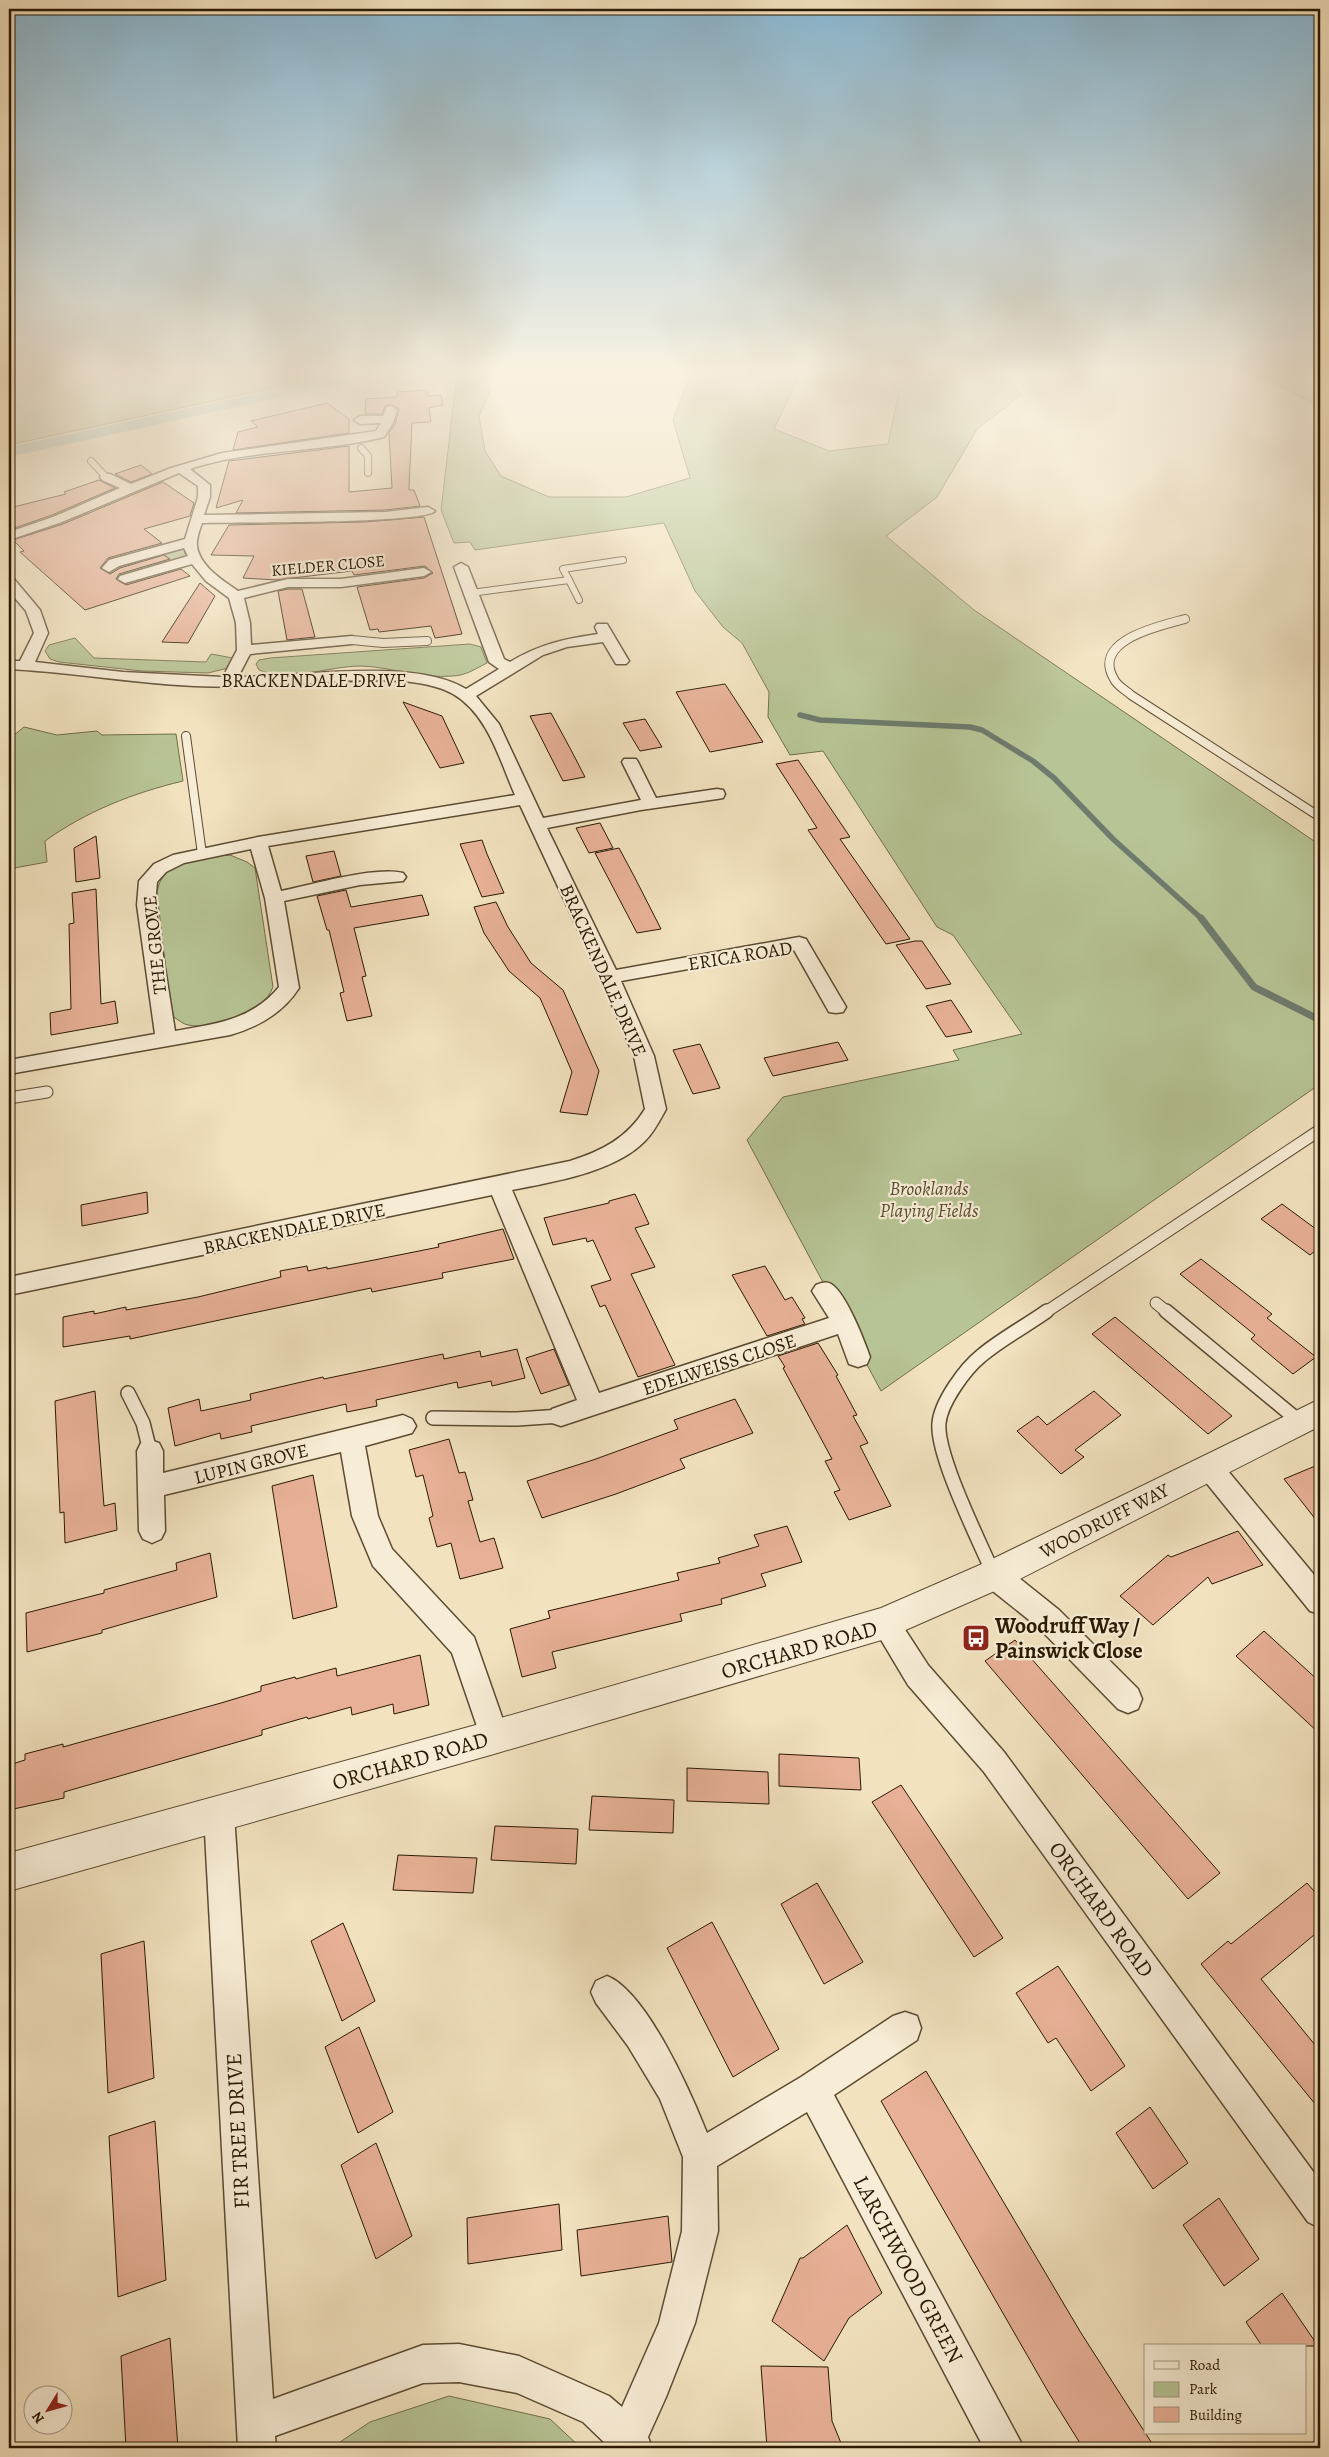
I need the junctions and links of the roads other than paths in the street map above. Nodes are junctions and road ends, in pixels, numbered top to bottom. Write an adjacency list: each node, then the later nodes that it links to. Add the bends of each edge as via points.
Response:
1 (124, 486): 4 (street)
2 (136, 486): 4 (street)
3 (204, 486): 8 (street, via 204,497)
4 (130, 488): 9 (street, via 62,520)
5 (380, 502): 7 (street)
6 (428, 511): 7 (street)
7 (385, 516): 8 (street)
8 (196, 520): 10 (street)
9 (9, 536)
10 (190, 542): 11 (street); 14 (street, via 114,563)
11 (196, 558): 17 (street, via 144,576); 22 (street, via 211,578)
12 (624, 560): 18 (lane, via 562,568)
13 (461, 567): 21 (street)
14 (110, 568)
15 (424, 572): 16 (street, KIELDER CLOSE)
16 (394, 577): 20 (street, KIELDER CLOSE); 22 (street, KIELDER CLOSE, via 340,583 288,583)
17 (125, 579)
18 (569, 580): 21 (lane); 23 (lane)
19 (9, 582): 30 (street, via 33,610 41,633)
20 (397, 593)
21 (471, 593): 31 (street, via 497,662)
22 (236, 596): 27 (street, via 244,623)
23 (579, 600)
24 (1185, 619): 39 (lane, via 1123,640 1112,650 1108,664 1114,680 1131,695)
25 (352, 640): 26 (lane, via 383,643); 27 (street, via 320,638)
26 (427, 641)
27 (244, 650): 32 (street)
28 (621, 661): 31 (street, via 604,632 538,652)
29 (9, 665): 30 (street, BRACKENDALE DRIVE)
30 (26, 665): 32 (street, BRACKENDALE DRIVE, via 89,674)
31 (512, 669): 33 (street)
32 (228, 682): 33 (street, BRACKENDALE DRIVE, via 380,676 452,687)
33 (466, 696): 37 (street, BRACKENDALE DRIVE, via 492,724)
34 (186, 736): 42 (lane)
35 (630, 762): 38 (street)
36 (717, 794): 38 (street)
37 (525, 799): 40 (street, BRACKENDALE DRIVE); 41 (street, THE GROVE)
38 (651, 804): 40 (street)
39 (1320, 817)
40 (539, 824): 45 (street, BRACKENDALE DRIVE)
41 (258, 842): 42 (street, THE GROVE); 44 (street)
42 (202, 854): 47 (street, THE GROVE, via 179,859 160,868 148,881 146,905)
43 (397, 877): 44 (street, via 364,888)
44 (274, 898): 47 (street, via 289,988 275,1005 255,1020 230,1028)
45 (610, 977): 46 (street, ERICA ROAD, via 799,943); 52 (street, BRACKENDALE DRIVE, via 644,1056 656,1110 635,1138 602,1158)
46 (836, 1007)
47 (166, 1038): 48 (street)
48 (9, 1067)
49 (47, 1092): 50 (lane)
50 (9, 1098)
51 (1320, 1130): 69 (lane, via 980,1356 952,1390 939,1424 945,1455)
52 (499, 1185): 53 (street, BRACKENDALE DRIVE); 59 (street)
53 (9, 1286)
54 (824, 1292): 56 (street)
55 (1156, 1303): 61 (lane)
56 (845, 1322): 57 (street); 59 (street, EDELWEISS CLOSE)
57 (858, 1357)
58 (128, 1393): 65 (lane, via 143,1423)
59 (592, 1406): 60 (street, EDELWEISS CLOSE)
60 (561, 1416): 62 (lane)
61 (1310, 1417): 66 (street, WOODRUFF WAY)
62 (433, 1418)
63 (403, 1426): 64 (street, LUPIN GROVE)
64 (350, 1438): 67 (street, LUPIN GROVE); 73 (street, via 365,1516 382,1557 464,1646)
65 (150, 1451): 67 (street)
66 (1209, 1467): 69 (street, WOODRUFF WAY); 70 (street)
67 (152, 1487): 68 (street)
68 (152, 1531)
69 (994, 1575): 71 (street, WOODRUFF WAY); 72 (street, via 1049,1619)
70 (1320, 1602)
71 (885, 1623): 73 (street, ORCHARD ROAD); 80 (street, ORCHARD ROAD, via 918,1675 994,1762)
72 (1128, 1698)
73 (494, 1737): 74 (street, ORCHARD ROAD)
74 (219, 1814): 75 (street, ORCHARD ROAD); 81 (street, FIR TREE DRIVE)
75 (9, 1872)
76 (607, 1992): 79 (street, via 640,2034 672,2088)
77 (905, 2028): 78 (street)
78 (813, 2089): 79 (street); 83 (street, LARCHWOOD GREEN)
79 (700, 2157): 82 (street, via 700,2231 677,2324)
80 (1320, 2210)
81 (256, 2436): 82 (street, via 424,2364 458,2363 519,2375 596,2409)
82 (630, 2443)
83 (1005, 2448)

